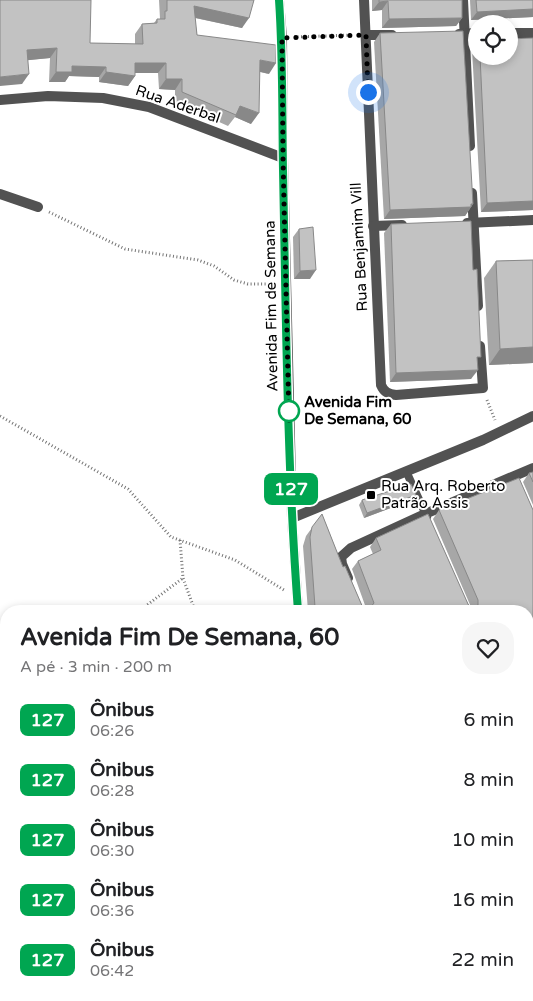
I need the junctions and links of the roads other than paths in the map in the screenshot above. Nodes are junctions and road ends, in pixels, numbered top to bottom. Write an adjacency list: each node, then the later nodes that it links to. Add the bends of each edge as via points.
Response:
1 (279, 0): 13 (street, Avenida Fim de Semana)
2 (364, 0): 9 (street, Rua Benjamim Vill)
3 (463, 0): 7 (street)
4 (518, 33): 5 (street)
5 (533, 33)
6 (446, 34): 7 (street)
7 (465, 34): 8 (street); 12 (street)
8 (468, 34)
9 (366, 35): 10 (street); 21 (street, Rua Benjamim Vill)
10 (400, 35)
11 (0, 100): 13 (street, Rua Aderbal, via 48,96 103,98 149,107)
12 (470, 155)
13 (283, 158): 27 (street, Avenida Fim de Semana)
14 (472, 184): 18 (street)
15 (0, 194): 16 (street)
16 (38, 207)
17 (533, 220): 18 (street)
18 (473, 222): 19 (street); 22 (street)
19 (455, 223)
20 (410, 225): 21 (street)
21 (373, 226): 23 (street, Rua Benjamim Vill, via 380,385 383,390 396,394 483,388)
22 (479, 318)
23 (480, 336)
24 (533, 416): 26 (street)
25 (533, 468): 28 (street, via 516,480)
26 (406, 471): 27 (street); 28 (lane)
27 (292, 518): 30 (street, Avenida Fim de Semana)
28 (427, 518): 29 (street, via 351,548 341,557)
29 (352, 588)
30 (298, 605)

